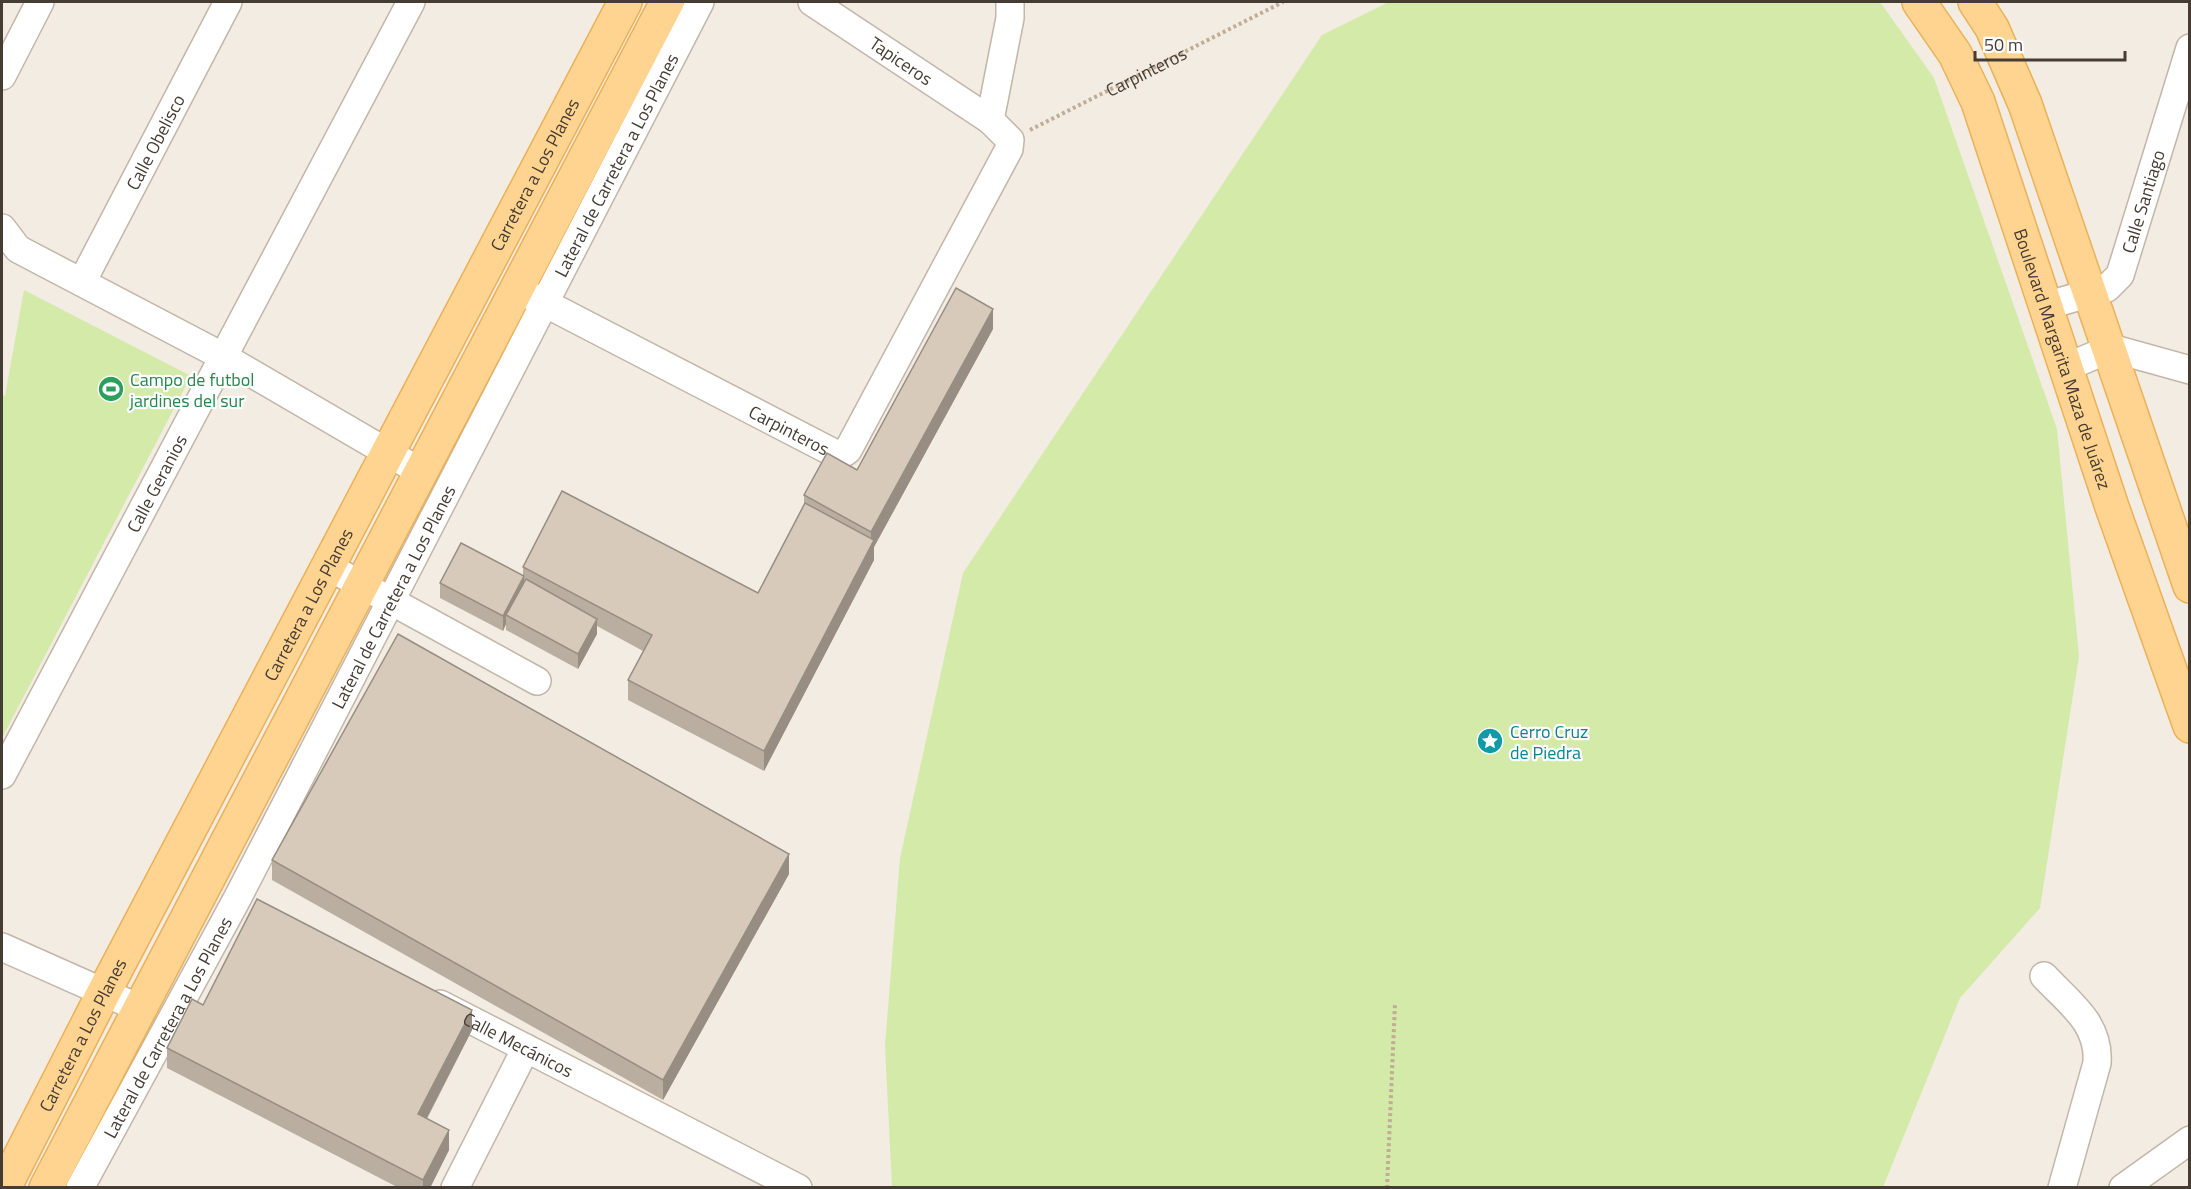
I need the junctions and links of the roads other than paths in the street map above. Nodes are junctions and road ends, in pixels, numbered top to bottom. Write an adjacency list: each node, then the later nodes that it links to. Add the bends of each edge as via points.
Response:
1 (40, 2): 12 (street)
2 (228, 2): 15 (street, Calle Obelisco)
3 (411, 2): 20 (street, Calle Geranios)
4 (667, 2): 17 (main road, Carretera a Los Planes)
5 (700, 2): 17 (street, Lateral de Carretera a Los Planes)
6 (812, 2): 13 (street, Tapiceros)
7 (1010, 2): 13 (street)
8 (1919, 2): 18 (main road, Boulevard Margarita Maza de Juárez, via 1954,54 1978,102)
9 (1976, 2): 16 (main road, via 1992,28 2025,104)
10 (620, 12): 23 (main road, Carretera a Los Planes)
11 (2190, 48): 16 (street, Calle Santiago, via 2120,275 2107,288)
12 (2, 75)
13 (990, 120): 17 (street, Carpinteros, via 1010,140 1003,159 844,453 834,453)
14 (2, 228): 15 (street, via 18,249)
15 (82, 282): 20 (street)
16 (2088, 295): 18 (street, Calle Santiago); 19 (main road)
17 (531, 296): 24 (main road, Carretera a Los Planes); 28 (street, Lateral de Carretera a Los Planes)
18 (2046, 306): 21 (main road, Boulevard Margarita Maza de Juárez)
19 (2107, 350): 21 (street); 22 (street, via 2127,351); 27 (main road)
20 (222, 356): 23 (street); 31 (street, Calle Geranios)
21 (2067, 367): 30 (main road, Boulevard Margarita Maza de Juárez)
22 (2190, 370)
23 (387, 452): 24 (street); 25 (main road, Carretera a Los Planes)
24 (421, 472): 26 (main road, Carretera a Los Planes)
25 (327, 566): 26 (street); 32 (main road, Carretera a Los Planes)
26 (360, 585): 28 (street); 33 (main road, Carretera a Los Planes)
27 (2190, 586)
28 (389, 600): 29 (street); 34 (street, Lateral de Carretera a Los Planes)
29 (537, 681)
30 (2190, 726)
31 (2, 775)
32 (172, 865): 33 (street); 38 (main road, Carretera a Los Planes)
33 (205, 882): 34 (street); 39 (main road, Carretera a Los Planes)
34 (248, 904): 43 (street, Lateral de Carretera a Los Planes)
35 (2, 947): 38 (street)
36 (2044, 976): 46 (street, via 2091,1026 2098,1051)
37 (413, 990): 40 (street, Calle Mecánicos)
38 (104, 992): 39 (street); 42 (main road, Carretera a Los Planes)
39 (139, 1008): 43 (main road, Carretera a Los Planes)
40 (526, 1048): 44 (street); 45 (street, Calle Mecánicos)
41 (2190, 1140): 47 (street)
42 (11, 1174): 43 (street)
43 (68, 1185)
44 (455, 1188)
45 (798, 1188)
46 (2062, 1188)
47 (2123, 1188)

